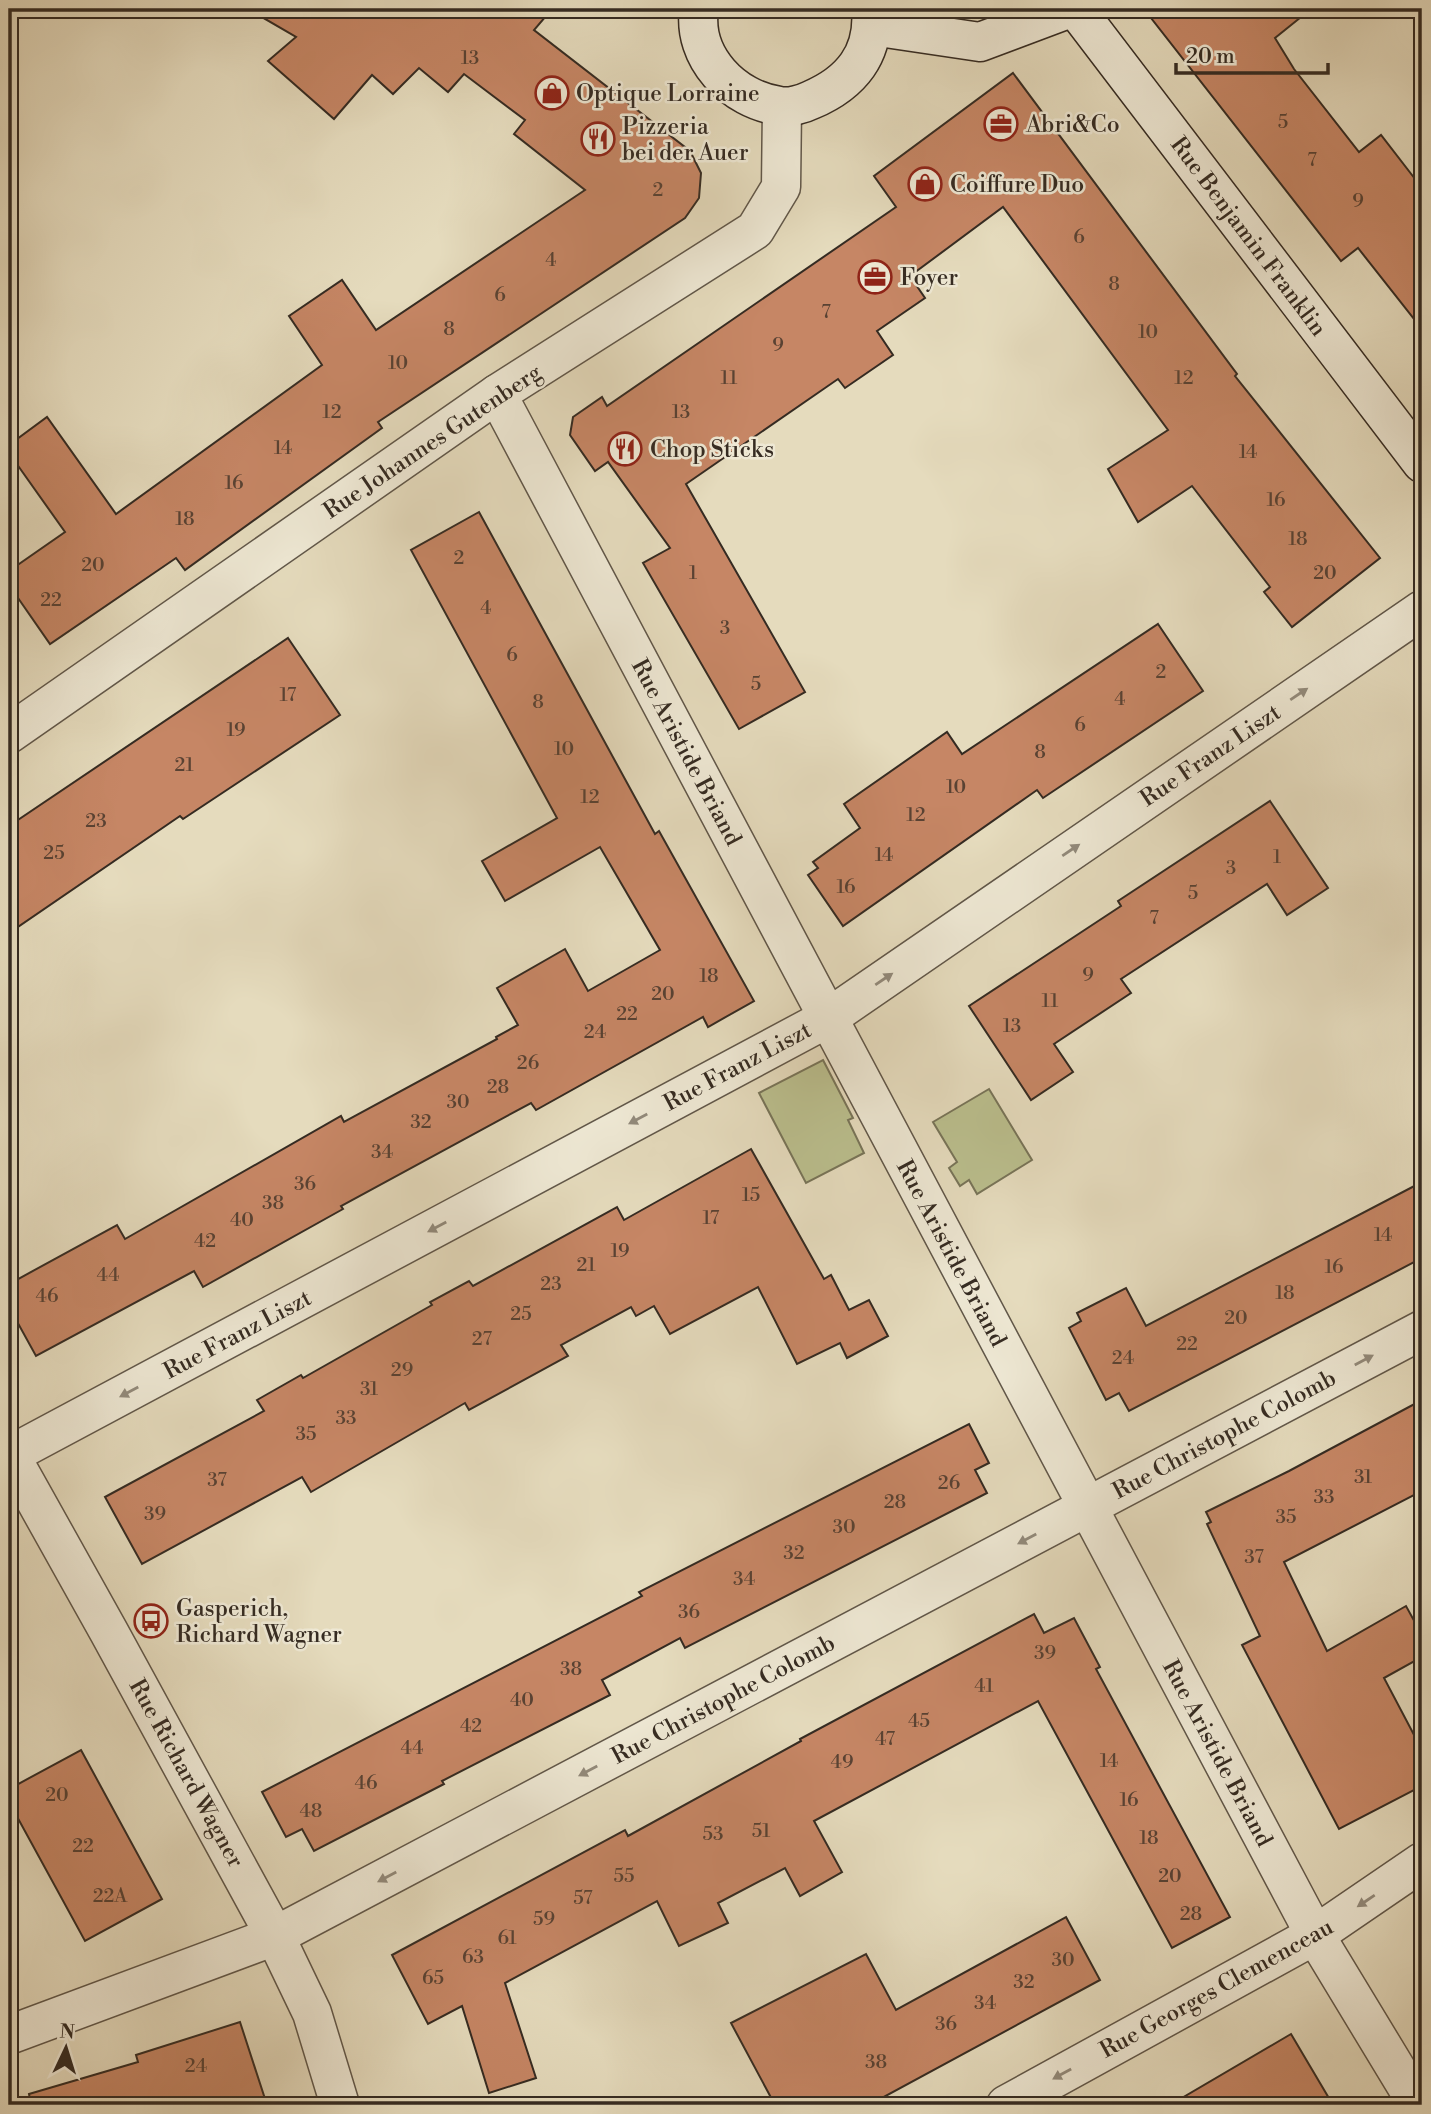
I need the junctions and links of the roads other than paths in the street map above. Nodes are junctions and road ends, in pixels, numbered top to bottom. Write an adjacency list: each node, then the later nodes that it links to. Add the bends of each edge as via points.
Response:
1 (699, 9): 5 (street, via 704,51 722,78 748,97)
2 (1068, 9): 4 (street, via 980,42)
3 (1076, 9): 7 (street, Rue Benjamin Franklin)
4 (871, 17): 5 (street, via 865,52 851,75 831,92)
5 (782, 107): 6 (street, Rue Johannes Gutenberg, via 781,187 755,230)
6 (497, 394): 9 (street, Rue Johannes Gutenberg); 10 (street, Rue Aristide Briand)
7 (1422, 463)
8 (1422, 610): 10 (street, Rue Franz Liszt, one-way to 8)
9 (9, 734)
10 (828, 1018): 12 (street, Rue Franz Liszt, one-way to 12); 13 (street, Rue Aristide Briand)
11 (1422, 1330): 13 (street, Rue Christophe Colomb, one-way to 11)
12 (9, 1454): 16 (street, Rue Richard Wagner)
13 (1087, 1507): 15 (street, Rue Aristide Briand); 16 (street, Rue Christophe Colomb, one-way to 16)
14 (1422, 1862): 15 (street, Rue Georges Clemenceau, one-way to 15)
15 (1315, 1935): 19 (street, Rue Georges Clemenceau, one-way to 19); 20 (street, Rue Aristide Briand)
16 (275, 1936): 17 (street, Rue Christophe Colomb); 18 (street, Rue Richard Wagner, via 312,2013)
17 (9, 2035)
18 (340, 2105)
19 (1006, 2105)
20 (1418, 2105)

